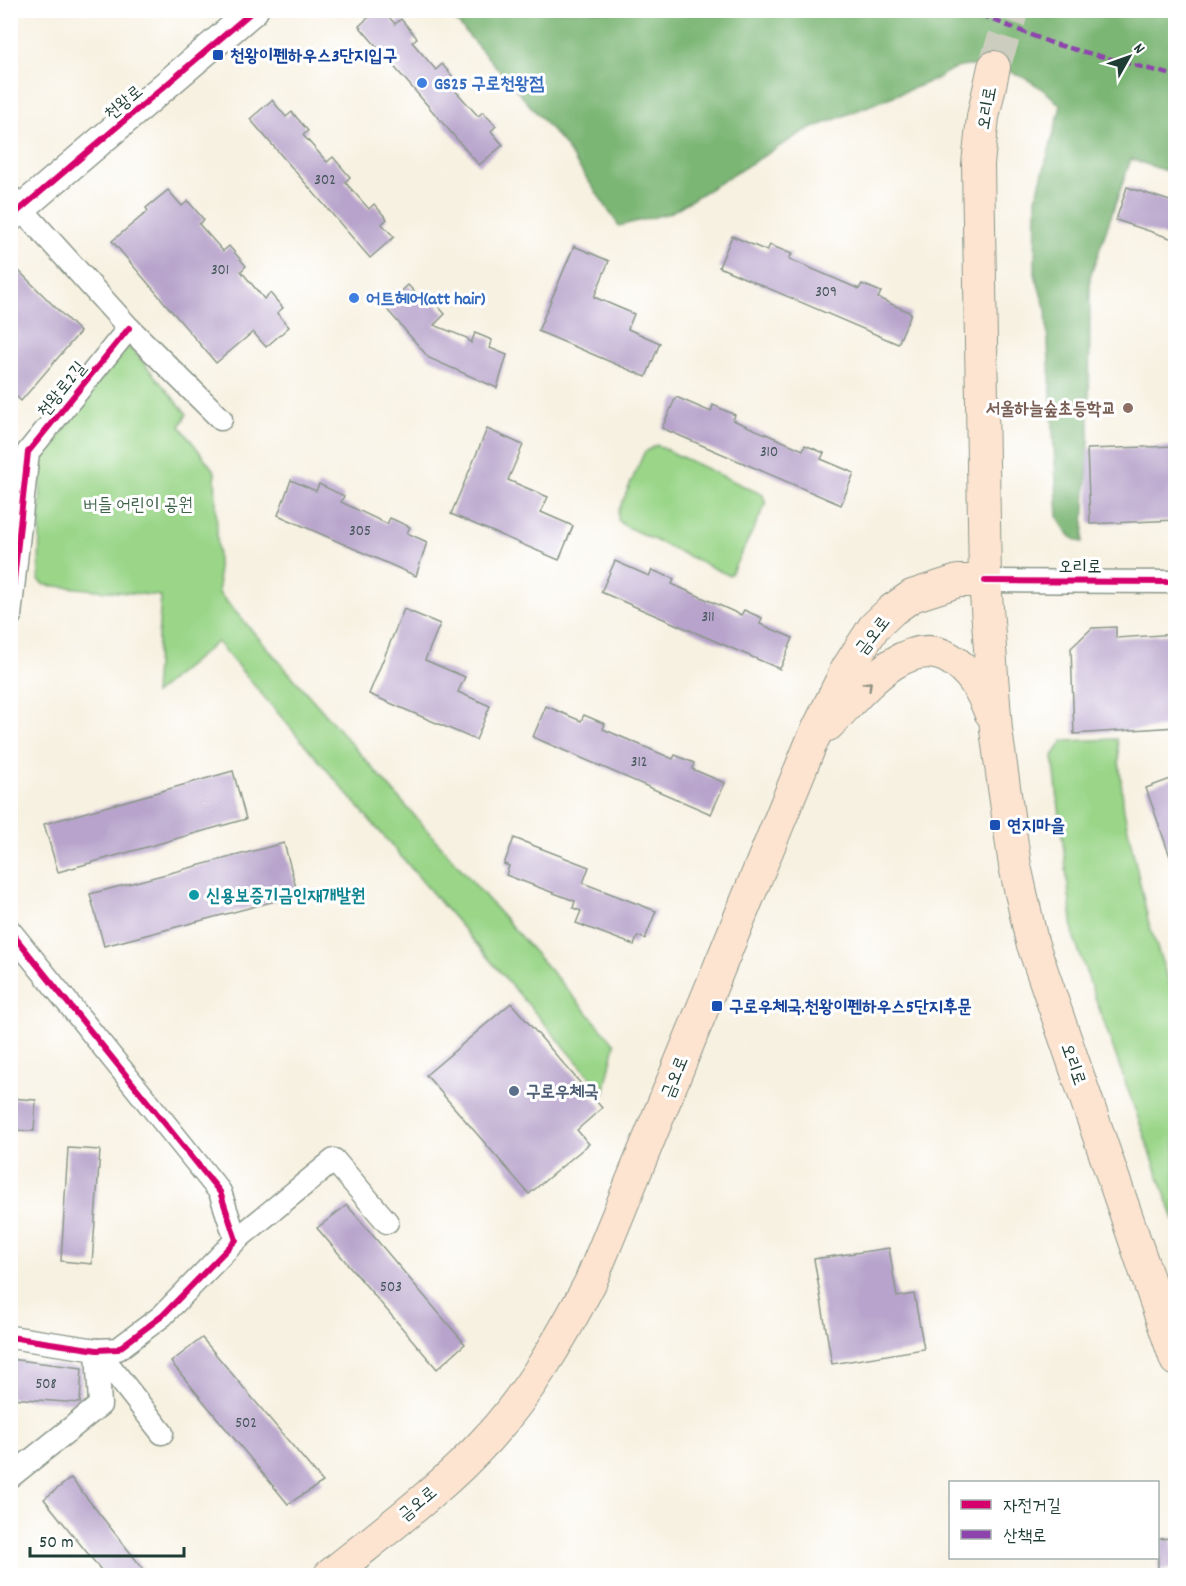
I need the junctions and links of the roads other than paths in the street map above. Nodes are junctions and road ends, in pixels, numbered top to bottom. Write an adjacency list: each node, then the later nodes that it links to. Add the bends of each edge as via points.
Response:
1 (254, 10): 3 (street, 천왕로)
2 (994, 67): 6 (main road, 오리로, via 978,164)
3 (14, 207): 4 (street)
4 (129, 328): 5 (street); 8 (street, 천왕로2길, via 28,452)
5 (221, 419)
6 (985, 581): 7 (street, 오리로); 9 (main road, 오리로); 10 (main road, 금오로, via 936,586 892,610 860,646)
7 (1176, 582)
8 (10, 616)
9 (996, 730): 10 (main road, one-way to 9, via 893,663 922,651 942,654 970,675 981,690); 16 (main road, 오리로, via 1015,866 1032,942)
10 (812, 741): 19 (main road, 금오로, via 590,1283 563,1333 487,1439 419,1502)
11 (10, 931): 13 (street, via 220,1192)
12 (387, 1222): 13 (street, via 334,1160)
13 (236, 1240): 15 (street, via 162,1316 118,1349)
14 (10, 1337): 15 (street)
15 (97, 1350): 17 (street); 18 (street, via 100,1405)
16 (1176, 1360)
17 (162, 1433)
18 (10, 1477)
19 (329, 1575)

